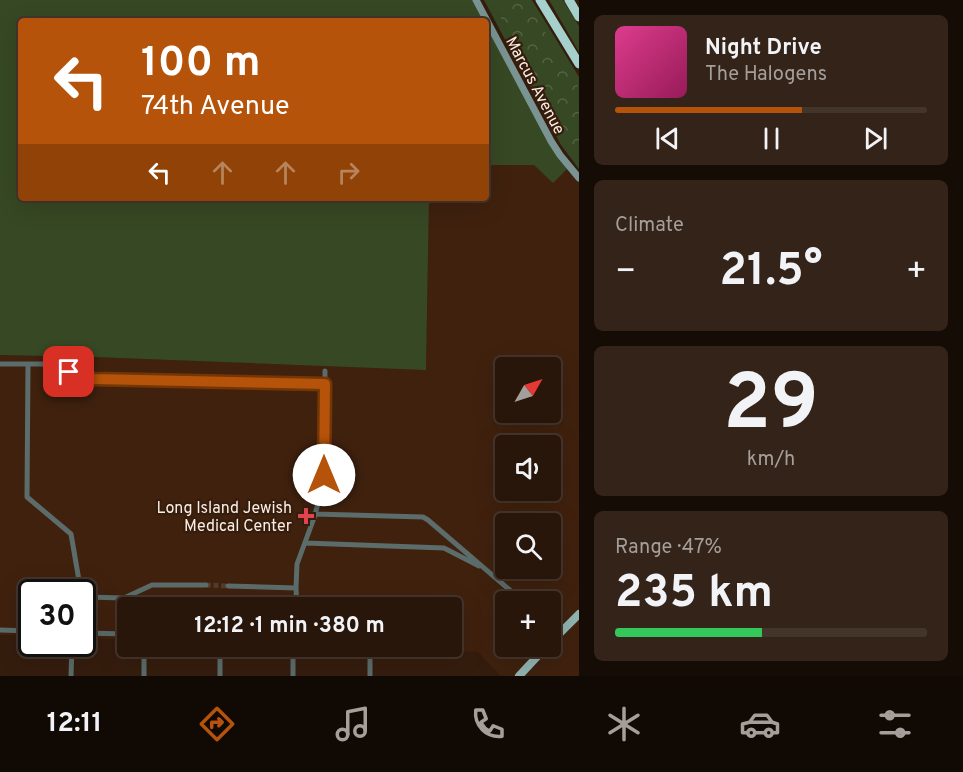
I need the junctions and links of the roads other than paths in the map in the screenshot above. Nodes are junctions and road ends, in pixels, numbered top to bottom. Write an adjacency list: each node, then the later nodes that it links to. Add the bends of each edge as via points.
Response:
1 (476, 0): 5 (main road, Marcus Avenue)
2 (540, 0): 7 (highway)
3 (569, 0): 4 (highway)
4 (579, 17)
5 (485, 18)
6 (489, 25): 8 (main road, Marcus Avenue, via 550,141)
7 (579, 64)
8 (579, 178)
9 (0, 364): 10 (street)
10 (28, 364): 12 (street, via 42,364 94,379); 16 (street, via 27,497 71,534)
11 (325, 371): 12 (street)
12 (325, 384): 13 (street, via 324,482)
13 (315, 514): 14 (street); 15 (street, via 423,517)
14 (305, 543): 15 (street, via 444,548); 19 (street, via 297,564)
15 (488, 571): 20 (street)
16 (79, 579)
17 (206, 585): 21 (street, via 152,585 124,598)
18 (228, 586): 19 (street)
19 (296, 588): 22 (street)
20 (511, 591)
21 (96, 597)
22 (296, 597)
23 (579, 614): 26 (main road)
24 (0, 630): 25 (street)
25 (18, 631)
26 (561, 631)
27 (96, 633): 28 (street)
28 (117, 634)
29 (72, 657): 35 (street)
30 (144, 657): 36 (street)
31 (220, 657): 37 (street)
32 (293, 657): 38 (street)
33 (370, 657): 39 (street)
34 (537, 657): 40 (main road)
35 (71, 676)
36 (144, 676)
37 (220, 676)
38 (293, 676)
39 (370, 676)
40 (519, 676)

